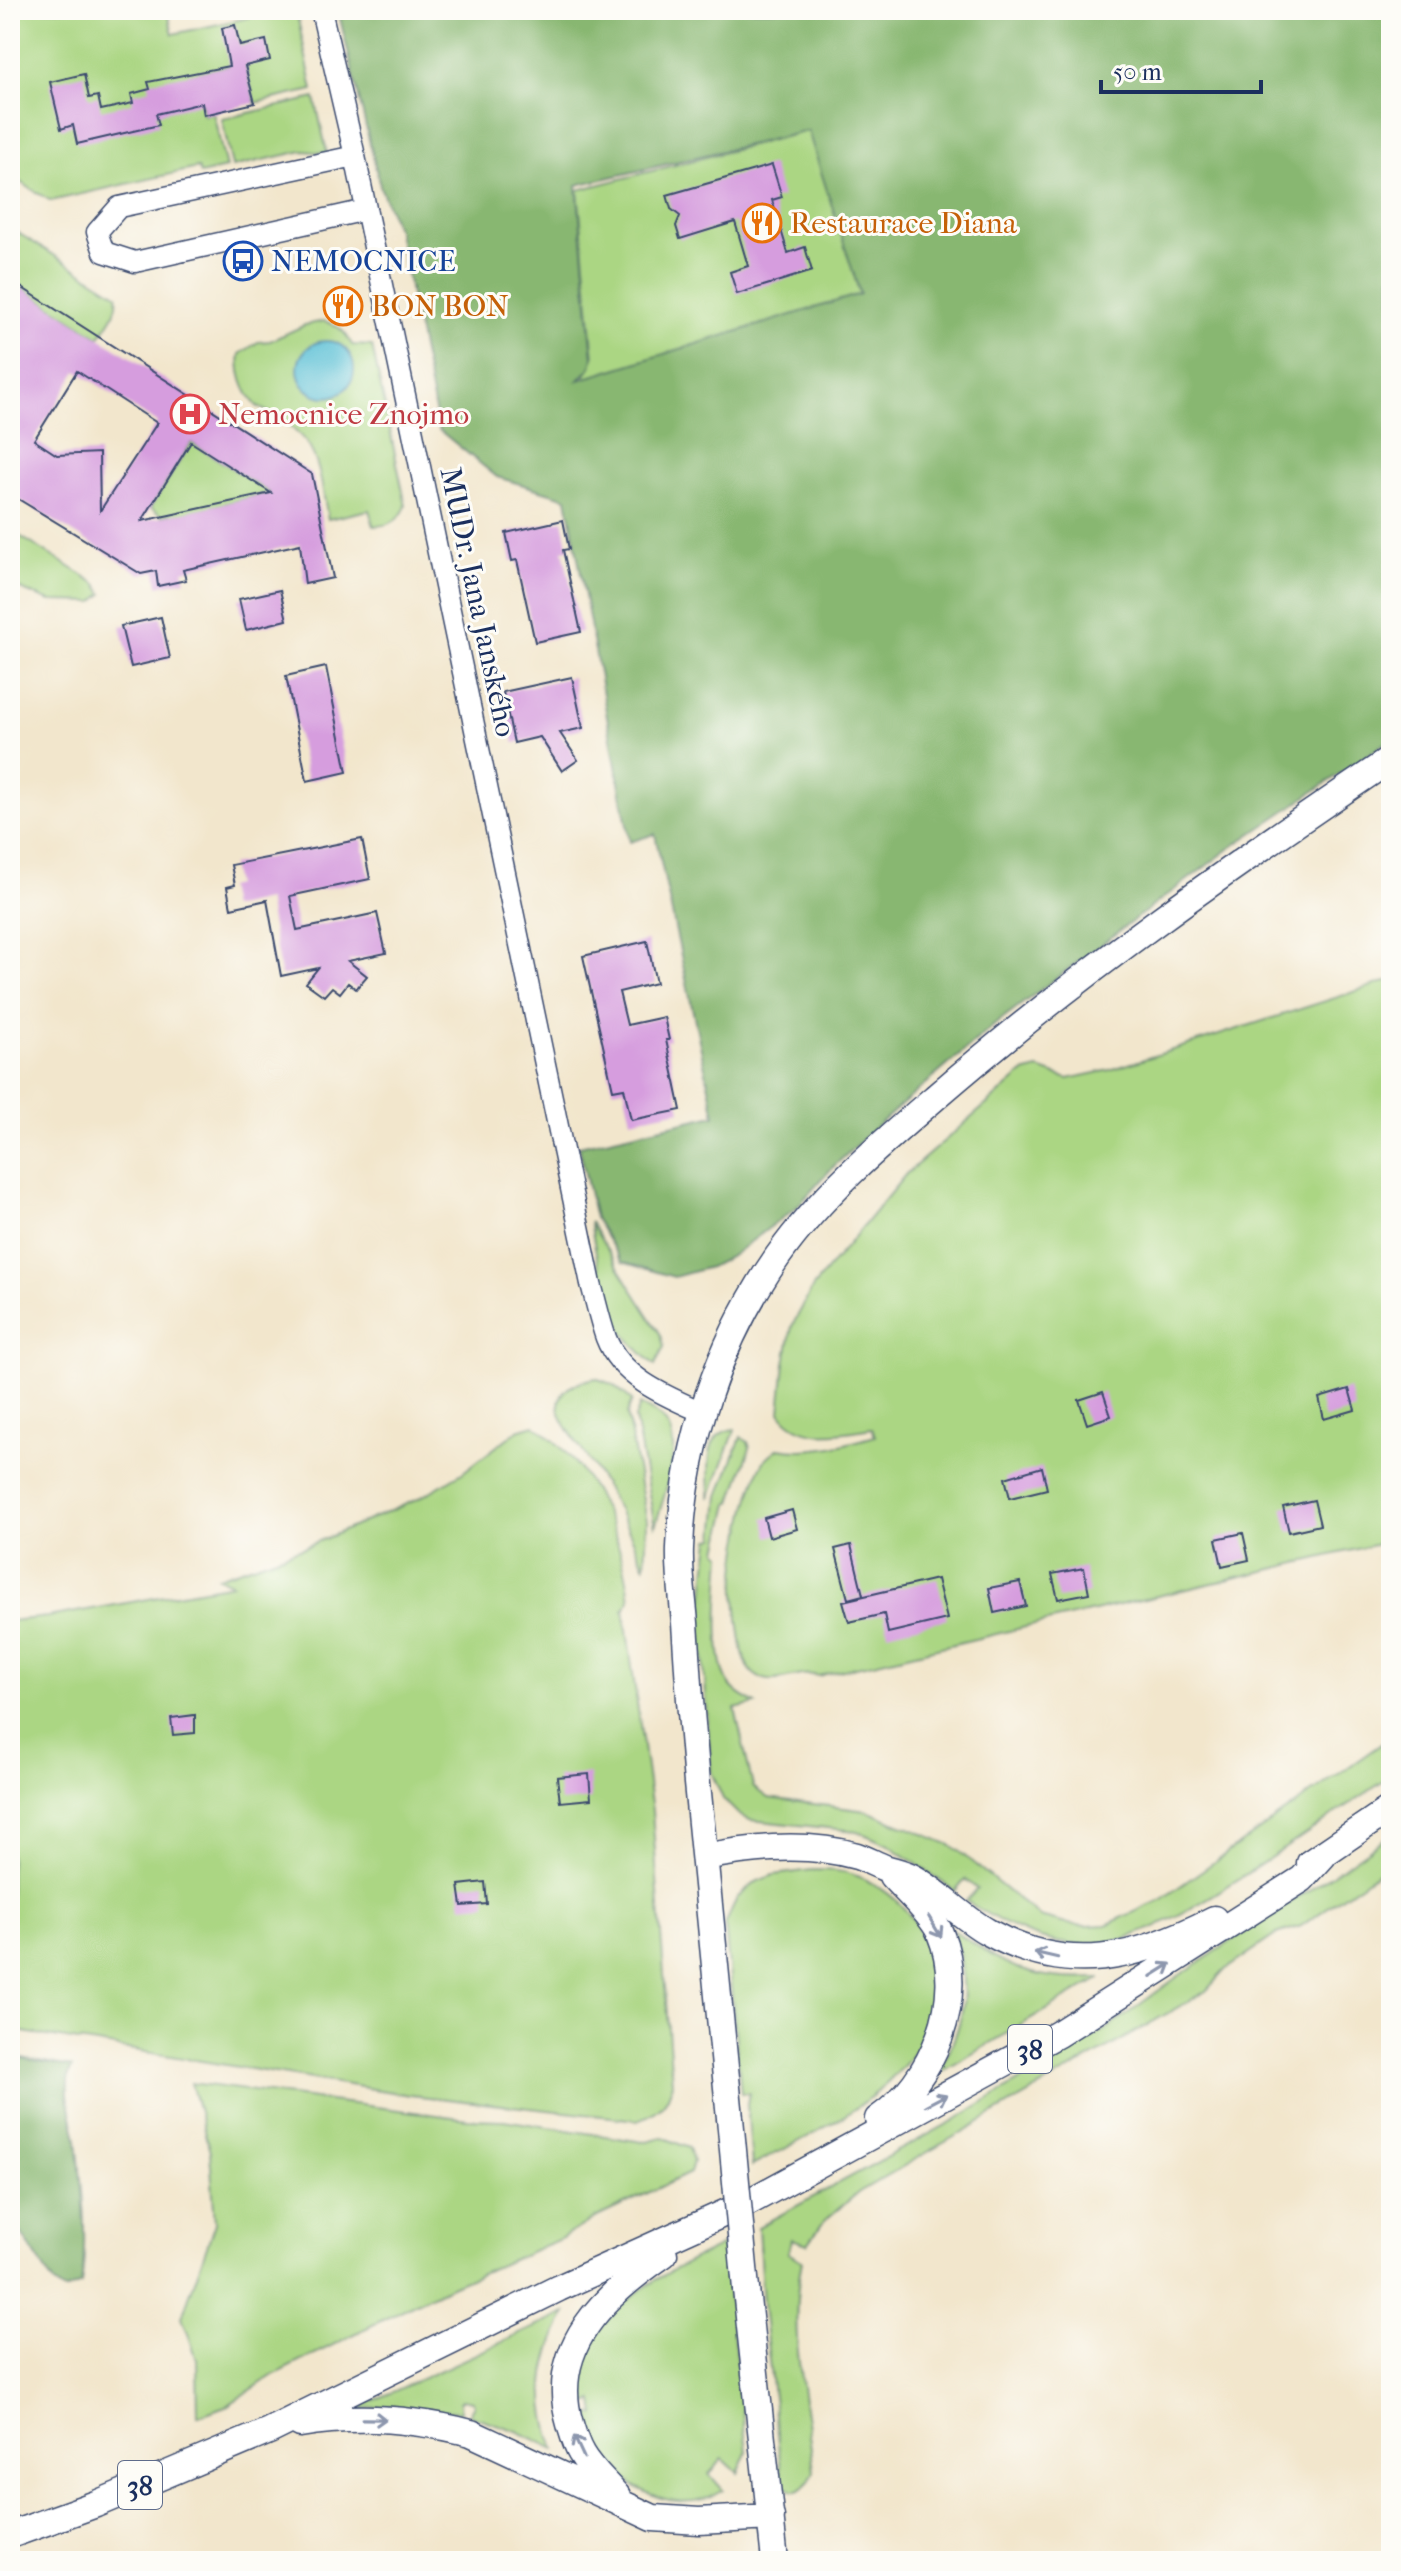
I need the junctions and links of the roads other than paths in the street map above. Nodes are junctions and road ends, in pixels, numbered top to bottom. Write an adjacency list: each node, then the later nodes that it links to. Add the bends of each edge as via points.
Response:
1 (321, 10): 2 (street)
2 (355, 156): 3 (street, MUDr. Jana Janského); 3 (street, via 119,207 97,232 104,252 135,262)
3 (366, 210): 5 (street, MUDr. Jana Janského, via 591,1284 617,1358 648,1386)
4 (1391, 759): 5 (main road, via 1239,862 1008,1034 854,1170 778,1257 721,1358)
5 (702, 1412): 8 (main road, via 687,1480 680,1549)
6 (1391, 1808): 7 (main road, 38)
7 (1323, 1856): 9 (main road, one-way to 9, via 1184,1934 1136,1951 1080,1959 1023,1949 987,1931 913,1877); 10 (main road, 38, one-way to 7, via 1058,2034 1302,1879)
8 (705, 1857): 9 (main road, via 806,1848 858,1856); 14 (main road, bridge)
9 (885, 1868): 10 (main road, one-way to 10, via 940,1932 949,1989 939,2035 929,2061 896,2107)
10 (780, 2184): 11 (main road, 38)
11 (719, 2216): 12 (main road, 38, via 559,2288); 13 (main road, one-way to 11, via 580,2452 573,2433 564,2400 573,2347 606,2301 634,2275)
12 (269, 2431): 13 (main road, one-way to 13, via 339,2419 439,2425 471,2433); 15 (main road, 38)
13 (628, 2507): 14 (main road, via 671,2521)
14 (771, 2517): 16 (main road)
15 (10, 2535)
16 (775, 2561)

